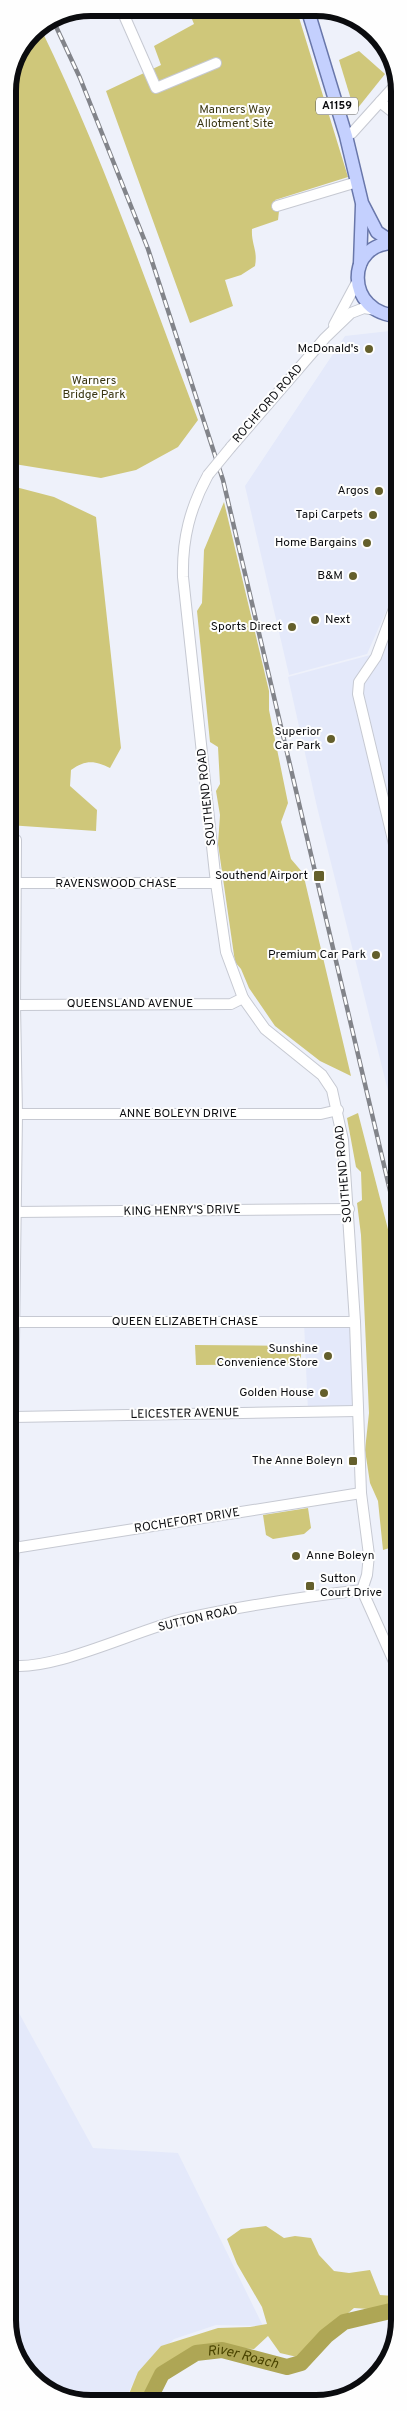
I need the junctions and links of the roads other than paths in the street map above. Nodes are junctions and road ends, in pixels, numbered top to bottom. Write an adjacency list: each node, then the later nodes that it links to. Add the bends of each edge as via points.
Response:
1 (123, 16): 3 (street, via 156,88)
2 (310, 16): 7 (main road, A1159)
3 (216, 63)
4 (391, 90): 5 (street)
5 (380, 102): 6 (street); 7 (street)
6 (391, 111)
7 (346, 136): 8 (main road, A1159)
8 (357, 182): 9 (main road, A1159); 10 (street)
9 (362, 203): 11 (main road, A1159, via 377,232); 13 (main road, A1159)
10 (277, 206)
11 (391, 240)
12 (391, 244): 13 (main road, A1159, via 367,253)
13 (360, 266): 14 (main road, A1159)
14 (357, 282): 15 (main road, via 364,300); 17 (street, ROCHFORD ROAD)
15 (377, 310): 16 (main road); 17 (street, ROCHFORD ROAD, via 356,310)
16 (391, 315)
17 (325, 338): 18 (street, ROCHFORD ROAD, bridge)
18 (208, 475): 23 (street, SOUTHEND ROAD, via 197,496 185,534 183,577)
19 (391, 616): 20 (street, via 374,661 359,682 358,700)
20 (391, 833)
21 (16, 840): 22 (street)
22 (16, 883): 23 (street, RAVENSWOOD CHASE)
23 (216, 883): 24 (street, SOUTHEND ROAD, via 226,952)
24 (243, 998): 25 (street, QUEENSLAND AVENUE, via 231,1004); 27 (street, SOUTHEND ROAD, via 265,1029 322,1075 332,1090)
25 (16, 1005)
26 (16, 1060): 28 (street)
27 (338, 1110): 28 (street, ANNE BOLEYN DRIVE, via 321,1114); 30 (street, SOUTHEND ROAD)
28 (17, 1114): 29 (street)
29 (16, 1127)
30 (349, 1209): 31 (street, KING HENRY'S DRIVE); 33 (street, SOUTHEND ROAD)
31 (16, 1212)
32 (16, 1322): 33 (street, QUEEN ELIZABETH CHASE)
33 (355, 1322): 34 (street, SOUTHEND ROAD)
34 (357, 1411): 35 (street, LEICESTER AVENUE); 36 (street, SOUTHEND ROAD)
35 (16, 1417)
36 (361, 1493): 37 (street, ROCHEFORT DRIVE); 38 (street, SOUTHEND ROAD, via 369,1555)
37 (16, 1548)
38 (362, 1590): 39 (street); 40 (street, SUTTON ROAD, via 306,1596 182,1620 57,1660)
39 (391, 1655)
40 (16, 1665)

